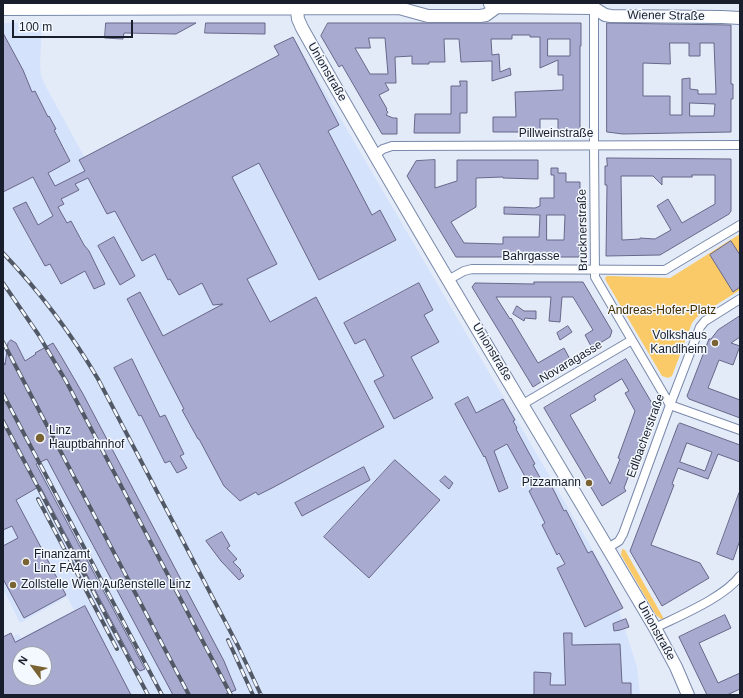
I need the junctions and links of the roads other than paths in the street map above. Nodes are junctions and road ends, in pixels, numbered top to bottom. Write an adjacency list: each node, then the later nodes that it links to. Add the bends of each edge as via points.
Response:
1 (494, 4): 2 (main road, Wiener Straße, via 486,15 480,16 428,16); 3 (main road, Wiener Straße)
2 (404, 5): 5 (main road, Wiener Straße)
3 (597, 5): 7 (main road, Wiener Straße, via 605,15 611,16); 9 (street, Brucknerstraße)
4 (97, 6): 5 (main road, Wiener Straße); 6 (main road, Wiener Straße)
5 (296, 6): 10 (main road, Unionstraße, via 302,28)
6 (3, 9)
7 (740, 18)
8 (740, 145): 9 (street, Pillweinstraße)
9 (594, 146): 10 (street, Pillweinstraße, via 392,146); 12 (street, Brucknerstraße)
10 (375, 155): 13 (main road, Unionstraße)
11 (740, 225): 12 (street, Bahrgasse, via 665,270)
12 (594, 269): 13 (street, Bahrgasse, via 472,269); 15 (street, Brucknerstraße, via 595,277)
13 (448, 280): 16 (main road, Unionstraße)
14 (740, 299): 17 (street, Edlbacherstraße, via 700,327)
15 (632, 340): 16 (street, Novaragasse); 17 (street, Brucknerstraße)
16 (523, 404): 19 (main road, Unionstraße)
17 (670, 405): 18 (street); 19 (street, Edlbacherstraße, via 623,534 619,541)
18 (740, 430)
19 (608, 548): 21 (main road, Unionstraße)
20 (740, 576): 21 (street, via 724,592)
21 (655, 628): 22 (main road, Unionstraße)
22 (688, 695)

